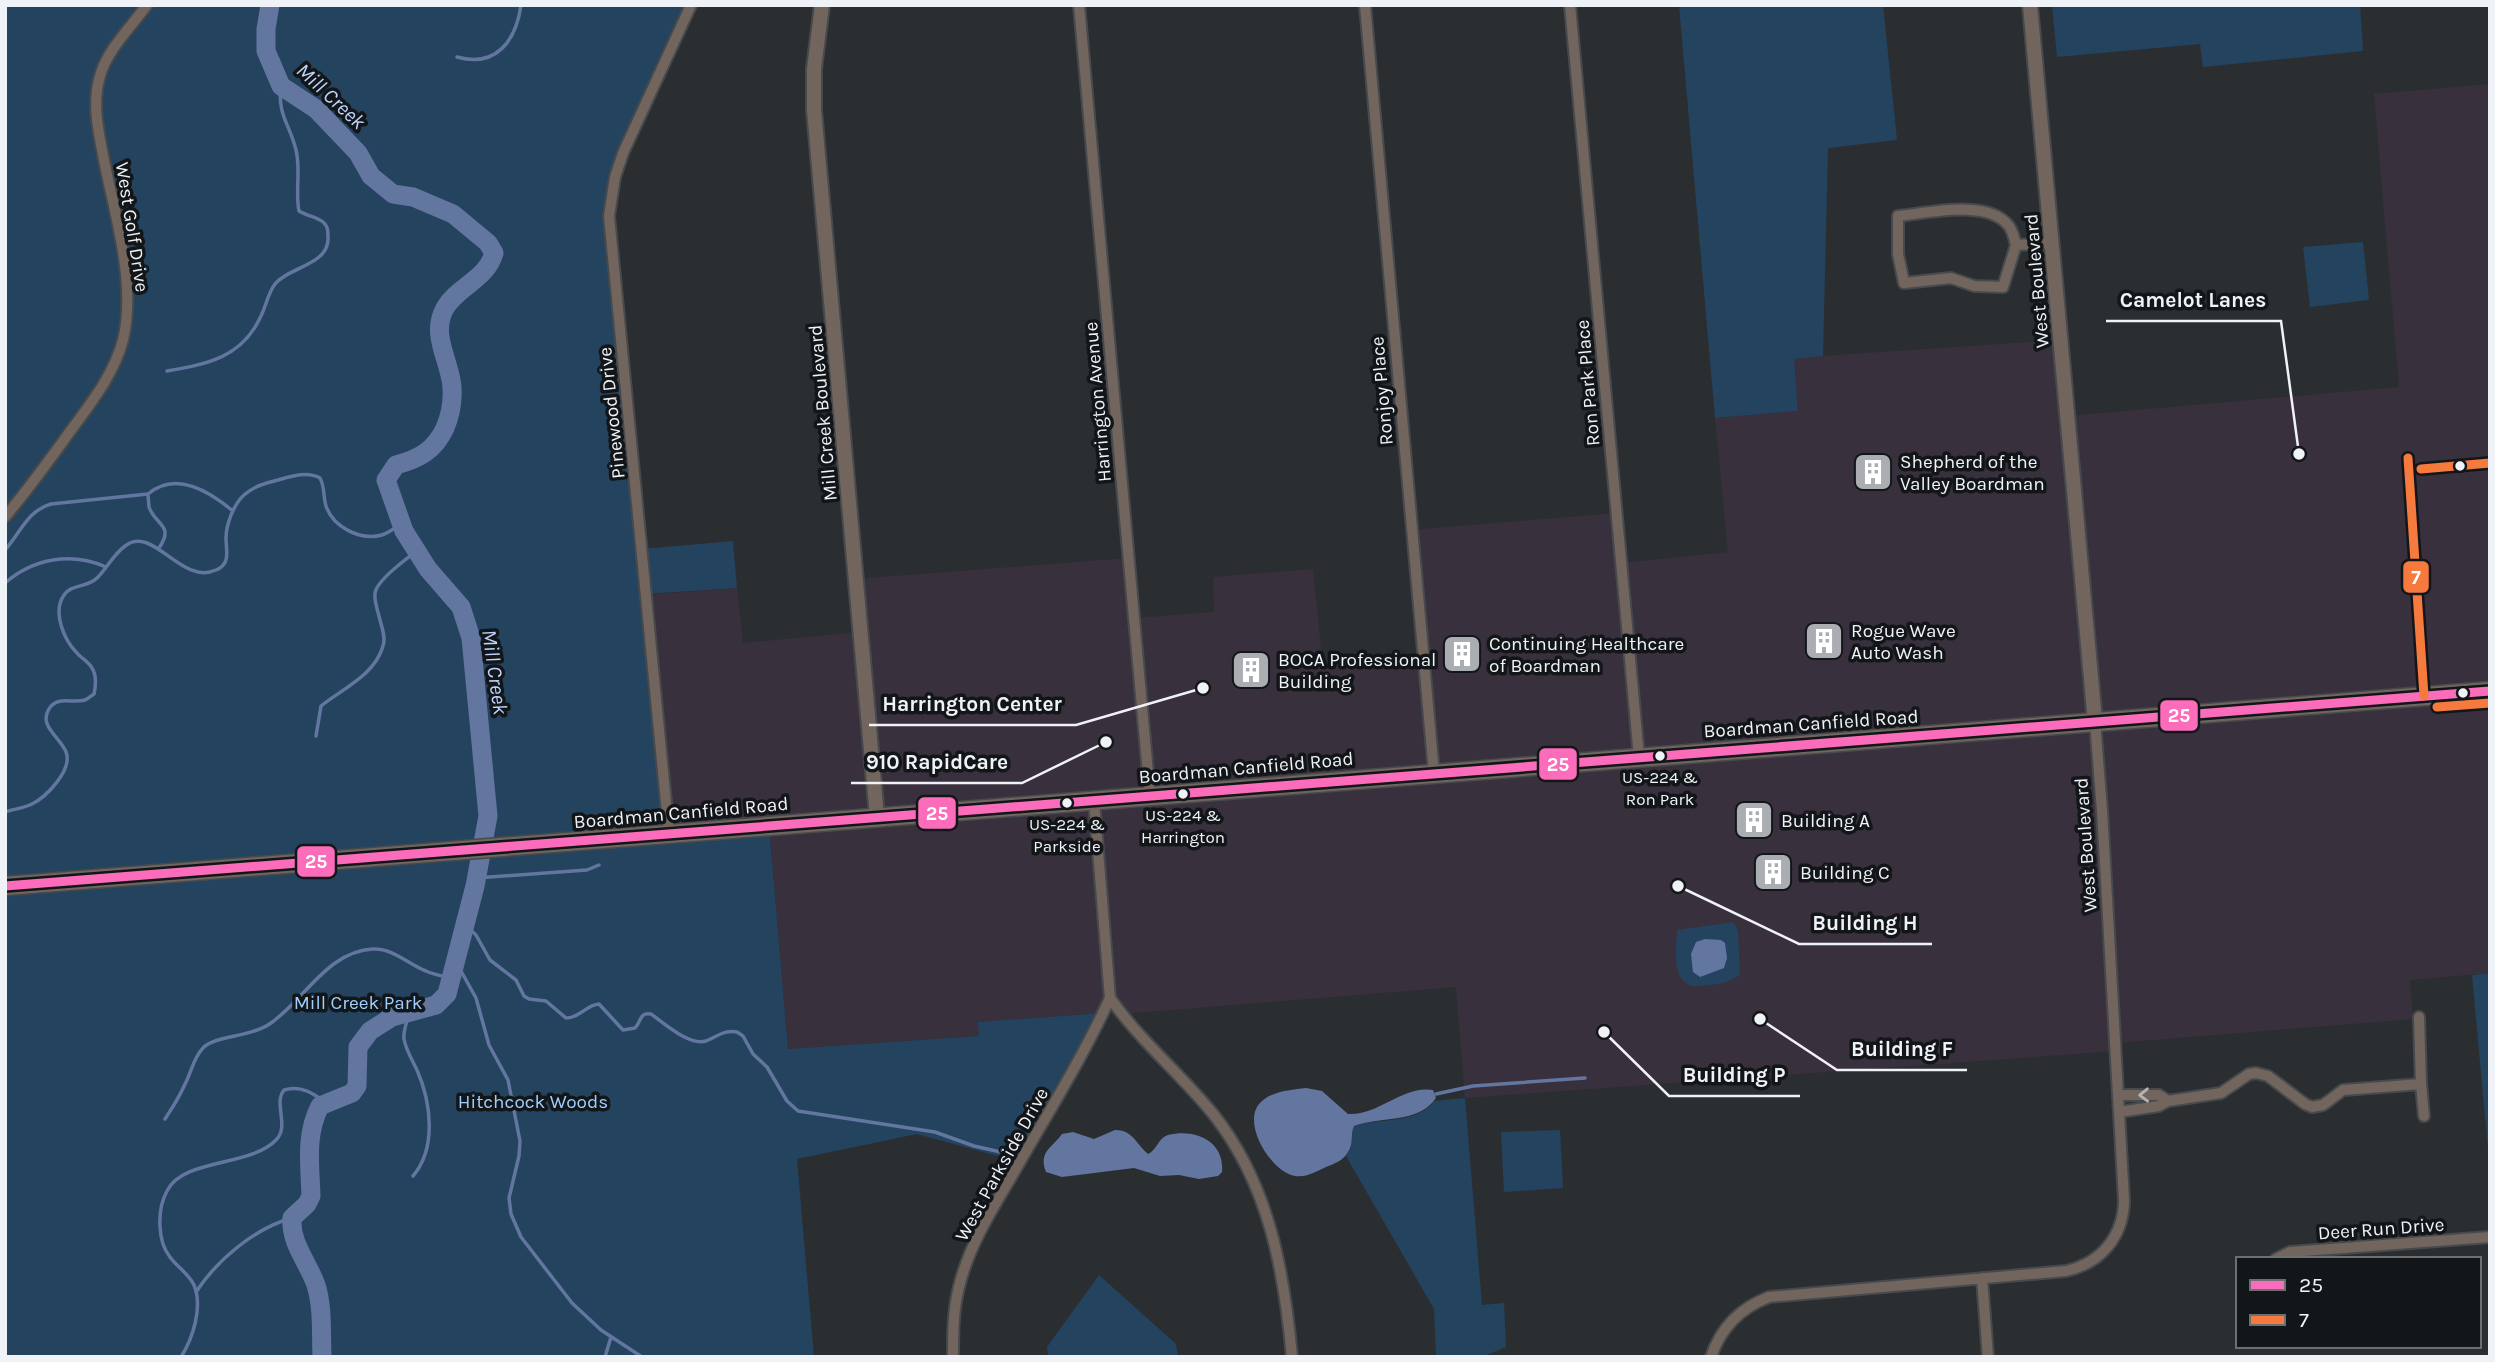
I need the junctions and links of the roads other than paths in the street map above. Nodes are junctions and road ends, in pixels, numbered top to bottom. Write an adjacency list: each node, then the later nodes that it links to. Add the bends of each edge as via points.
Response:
1 (147, 5): 10 (street, West Golf Drive, via 107,60 97,93 98,129 128,294 122,341 96,396)
2 (691, 5): 18 (street, Pinewood Drive, via 623,153 609,216)
3 (822, 5): 17 (street, Mill Creek Boulevard, via 814,110)
4 (1079, 5): 15 (street, Harrington Avenue)
5 (1364, 5): 14 (street, Ronjoy Place)
6 (1570, 5): 13 (street, Ron Park Place)
7 (2031, 5): 8 (street, West Boulevard)
8 (2052, 243): 9 (street); 12 (street, West Boulevard)
9 (2016, 245): 9 (street, via 2003,287 1974,286 1951,278 1904,283 1898,216 1967,209 1995,214 2010,226)
10 (5, 517)
11 (2490, 691): 12 (main road, Boardman Canfield Road)
12 (2095, 722): 13 (main road, Boardman Canfield Road); 23 (street, West Boulevard)
13 (1639, 758): 14 (main road, Boardman Canfield Road)
14 (1434, 773): 15 (main road, Boardman Canfield Road)
15 (1150, 796): 16 (main road, Boardman Canfield Road)
16 (1094, 801): 17 (main road, Boardman Canfield Road); 20 (street)
17 (877, 817): 18 (main road, Boardman Canfield Road)
18 (669, 834): 19 (main road, Boardman Canfield Road)
19 (5, 886)
20 (1110, 998): 30 (street, West Parkside Drive, via 975,1243 955,1308); 31 (street, via 1140,1038 1214,1116 1242,1158 1275,1243)
21 (2419, 1017): 22 (street)
22 (2421, 1084): 24 (street, via 2343,1090 2312,1107 2268,1076 2256,1073 2221,1093); 26 (street)
23 (2118, 1095): 24 (street, one-way to 23, via 2159,1095); 25 (street, West Boulevard)
24 (2168, 1101): 25 (street)
25 (2119, 1112): 29 (street, West Boulevard, via 2124,1209 2109,1246 2075,1269)
26 (2424, 1116)
27 (2490, 1237): 28 (street, Deer Run Drive, via 2290,1252)
28 (2280, 1257)
29 (1982, 1278): 32 (street, West Boulevard, via 1769,1297 1733,1319); 33 (street)
30 (954, 1357)
31 (1292, 1357)
32 (1711, 1357)
33 (1988, 1357)

